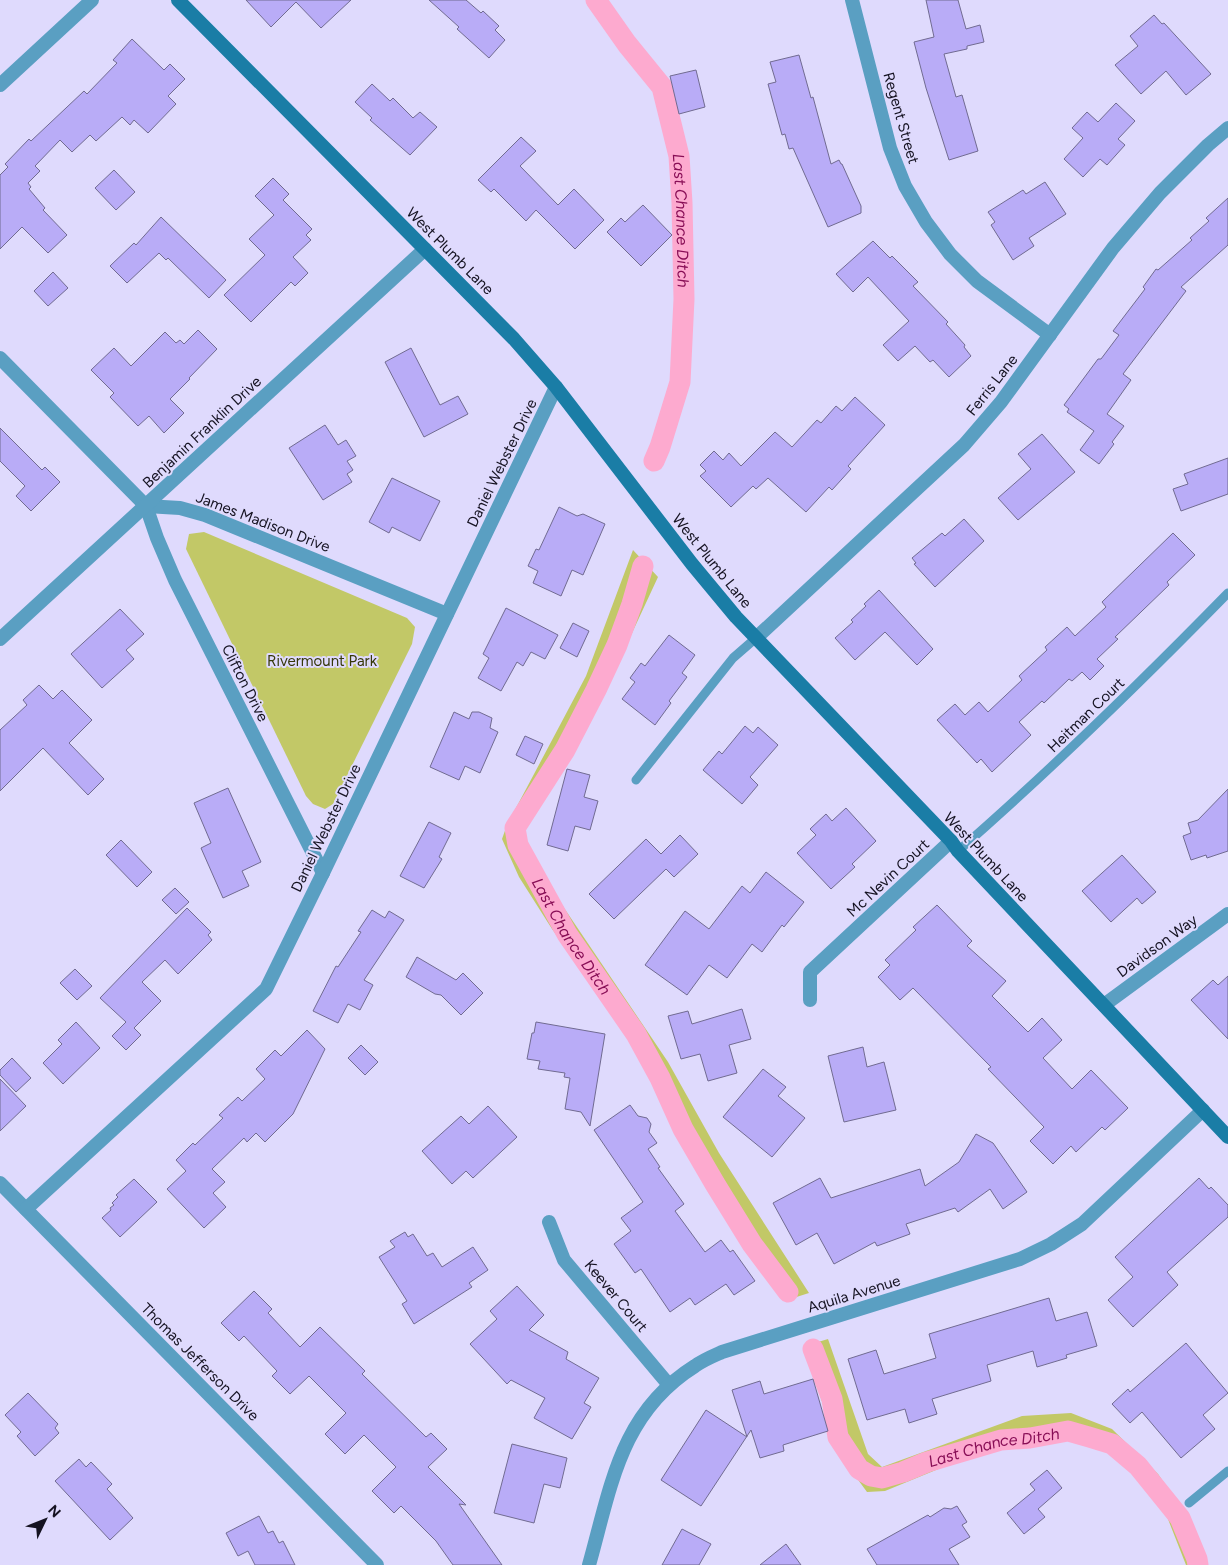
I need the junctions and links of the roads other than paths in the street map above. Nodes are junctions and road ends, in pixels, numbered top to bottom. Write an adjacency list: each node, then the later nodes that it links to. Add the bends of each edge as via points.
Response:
1 (92, 0): 4 (street)
2 (178, 0): 6 (main road, West Plumb Lane)
3 (852, 0): 7 (street, Regent Street, via 890,148 905,186 926,222 950,254 977,281)
4 (0, 84)
5 (1228, 128): 7 (street, Ferris Lane, via 1160,193 1113,248)
6 (426, 249): 9 (main road, West Plumb Lane); 10 (street, Benjamin Franklin Drive)
7 (1050, 335): 13 (street, Ferris Lane, via 1001,402 964,445)
8 (0, 358): 10 (street)
9 (556, 387): 12 (street, Daniel Webster Drive); 13 (main road, West Plumb Lane, via 692,564)
10 (146, 506): 12 (street, James Madison Drive, via 180,508 205,515); 14 (street, Benjamin Franklin Drive); 17 (street, Clifton Drive, via 175,580)
11 (1228, 593): 16 (lane, Heitman Court, via 1022,795)
12 (447, 614): 17 (street, Daniel Webster Drive)
13 (756, 638): 15 (lane, via 733,658); 16 (main road, West Plumb Lane)
14 (0, 639)
15 (636, 780)
16 (954, 846): 19 (street, Mc Nevin Court, via 810,972); 20 (main road, West Plumb Lane)
17 (323, 872): 24 (street, Daniel Webster Drive, via 266,989)
18 (1228, 914): 20 (street, Davidson Way)
19 (810, 1000)
20 (1104, 1005): 21 (main road, West Plumb Lane)
21 (1203, 1110): 22 (main road, West Plumb Lane); 26 (street, Aquila Avenue, via 1082,1224 1051,1244 1020,1259 722,1352 695,1365)
22 (1228, 1136)
23 (0, 1183): 24 (street, Thomas Jefferson Drive)
24 (26, 1209): 29 (street, Thomas Jefferson Drive)
25 (550, 1222): 26 (street, Keever Court, via 564,1260)
26 (669, 1385): 30 (street, Aquila Avenue, via 648,1407 630,1434 617,1464)
27 (1228, 1471): 28 (lane)
28 (1189, 1503)
29 (377, 1565)
30 (589, 1565)

